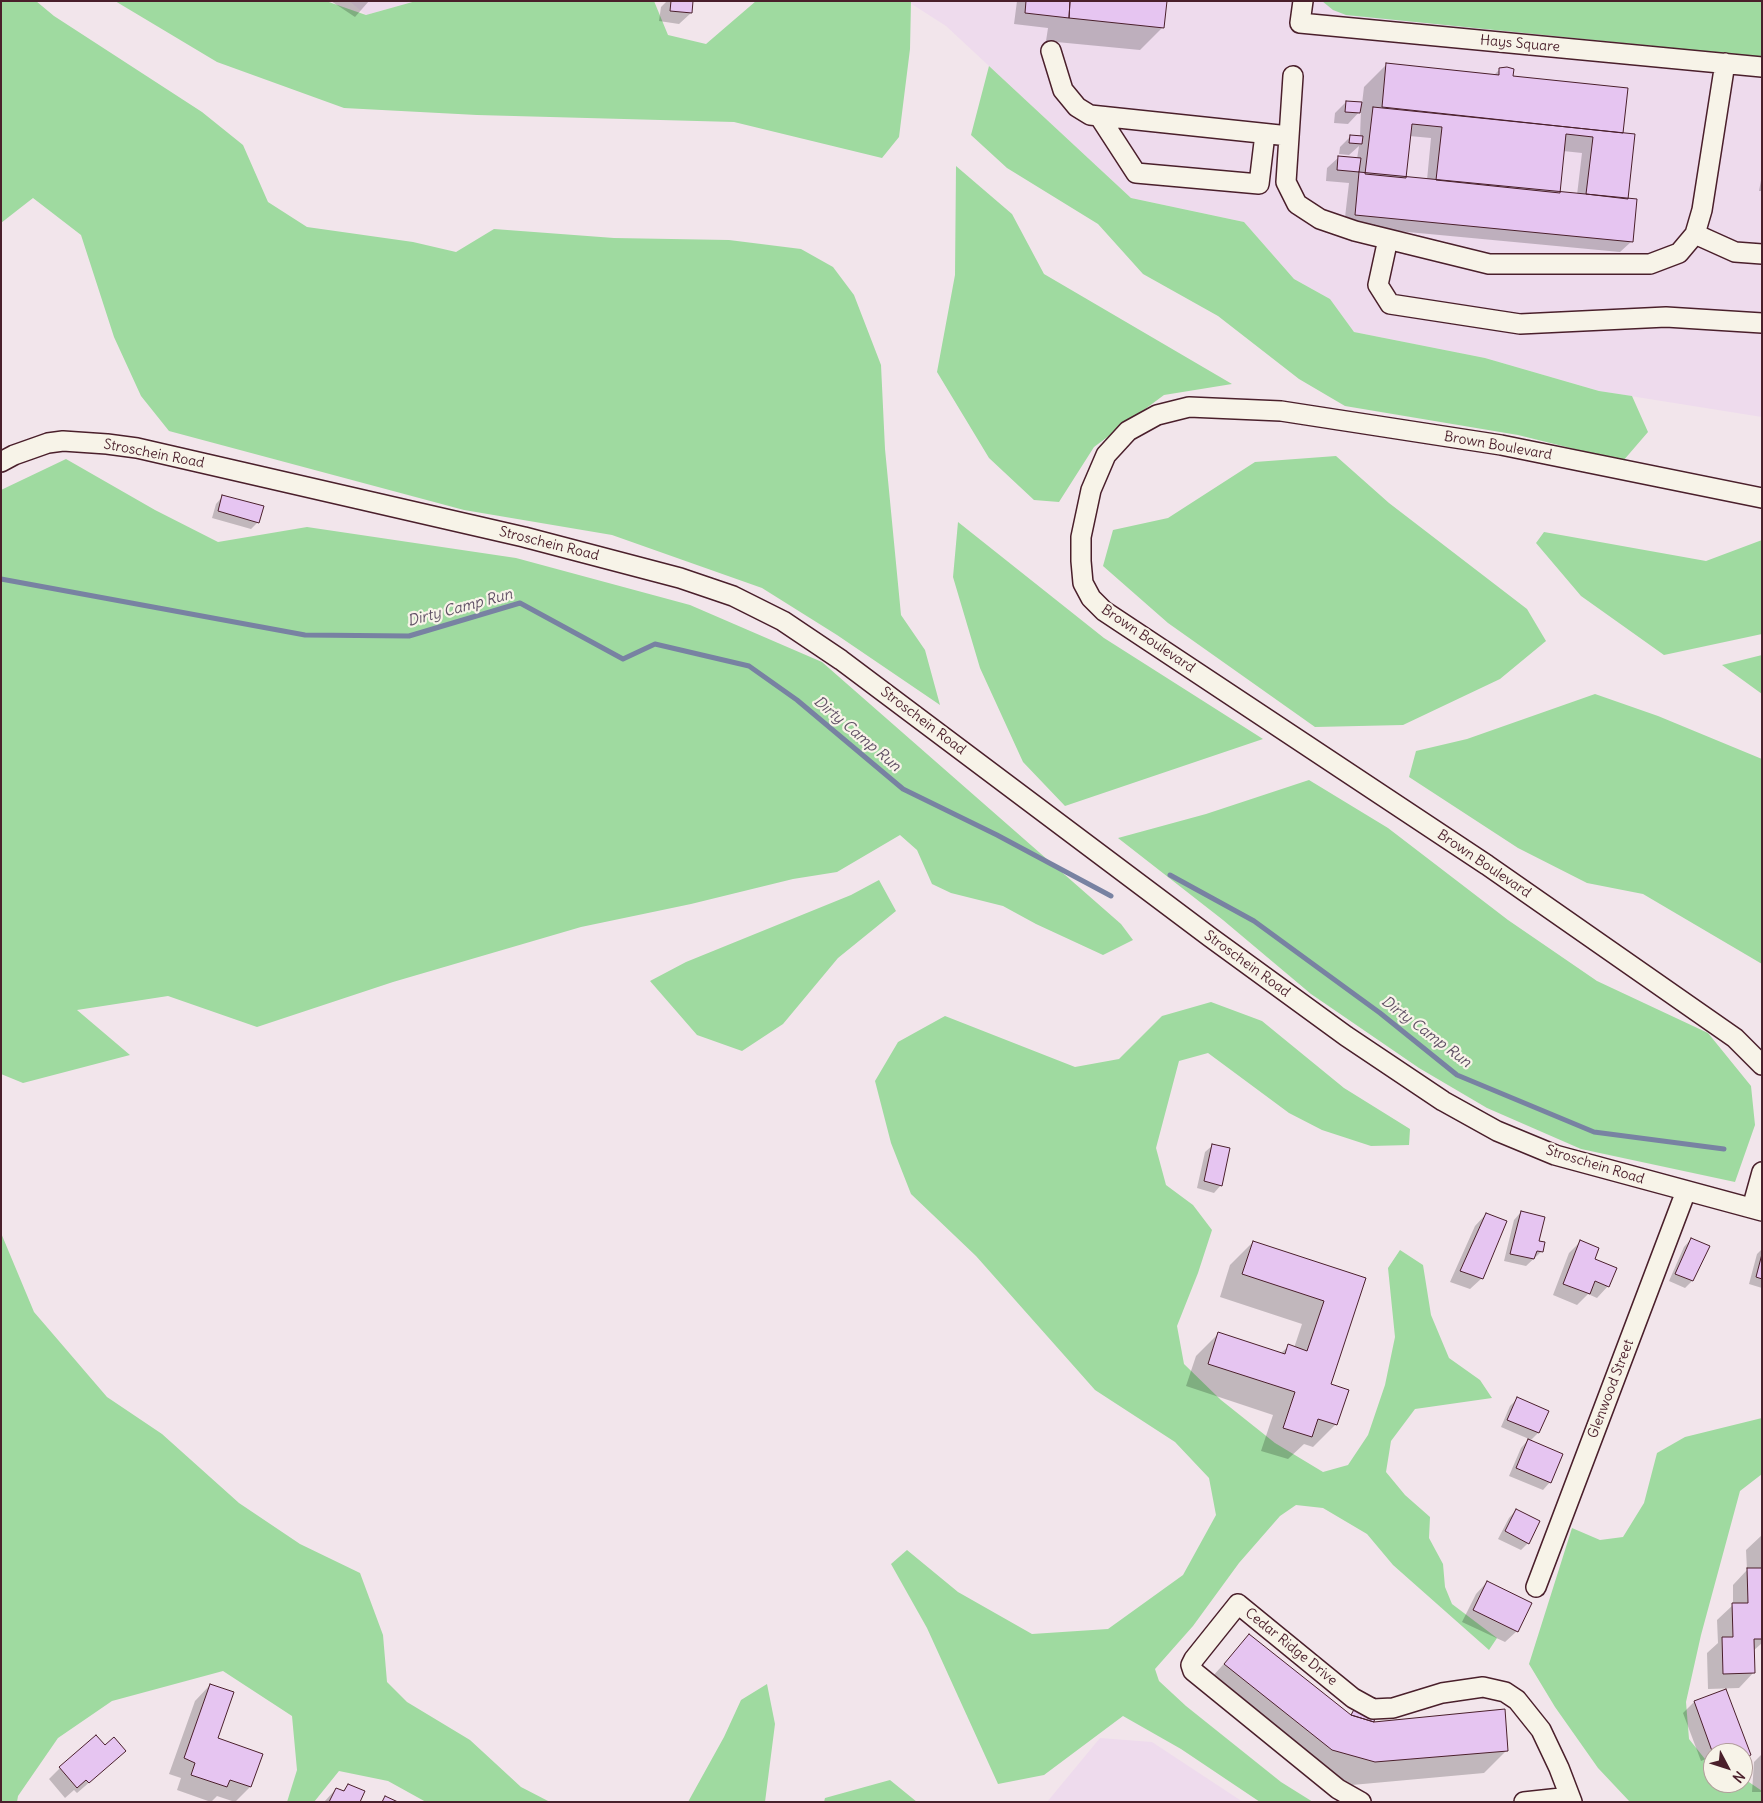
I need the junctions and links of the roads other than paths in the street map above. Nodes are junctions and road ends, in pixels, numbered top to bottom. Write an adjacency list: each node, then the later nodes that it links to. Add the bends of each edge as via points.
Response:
1 (1303, 1): 3 (street, Hays Square, via 1300,23)
2 (1051, 51): 6 (street, via 1063,90 1077,107)
3 (1725, 63): 4 (street, Hays Square); 9 (street, via 1702,210)
4 (1762, 67)
5 (1293, 76): 8 (street)
6 (1099, 116): 7 (street); 7 (street, via 1136,173 1259,184)
7 (1265, 134): 8 (street)
8 (1289, 136): 10 (street, via 1286,182 1297,204 1320,219)
9 (1695, 234): 10 (street, via 1678,253 1650,264 1489,264); 11 (street, via 1735,252)
10 (1388, 239): 12 (street, via 1378,285 1390,304 1520,324 1666,316)
11 (1762, 254)
12 (1762, 324)
13 (1, 462): 17 (street, Stroschein Road, via 48,443 63,441 137,448 524,537 680,578 733,596 783,622 834,655 1218,943 1346,1036 1443,1101 1497,1131 1543,1150)
14 (1762, 498): 15 (street, Brown Boulevard, via 1501,445 1281,412 1189,407 1157,415 1128,430 1106,455 1091,490 1081,537 1083,583 1091,598 1104,611 1487,865 1735,1038)
15 (1762, 1065)
16 (1762, 1172): 18 (street)
17 (1686, 1191): 18 (street, Stroschein Road); 19 (street, Glenwood Street)
18 (1757, 1209)
19 (1536, 1587)
20 (1571, 1799): 21 (street, Cedar Ridge Drive, via 1541,1730 1505,1692 1482,1688 1442,1693 1393,1708 1373,1708 1353,1698 1238,1604 1194,1659 1193,1671 1338,1789); 22 (street, Cedar Ridge Drive)
21 (1361, 1802)
22 (1524, 1802)

